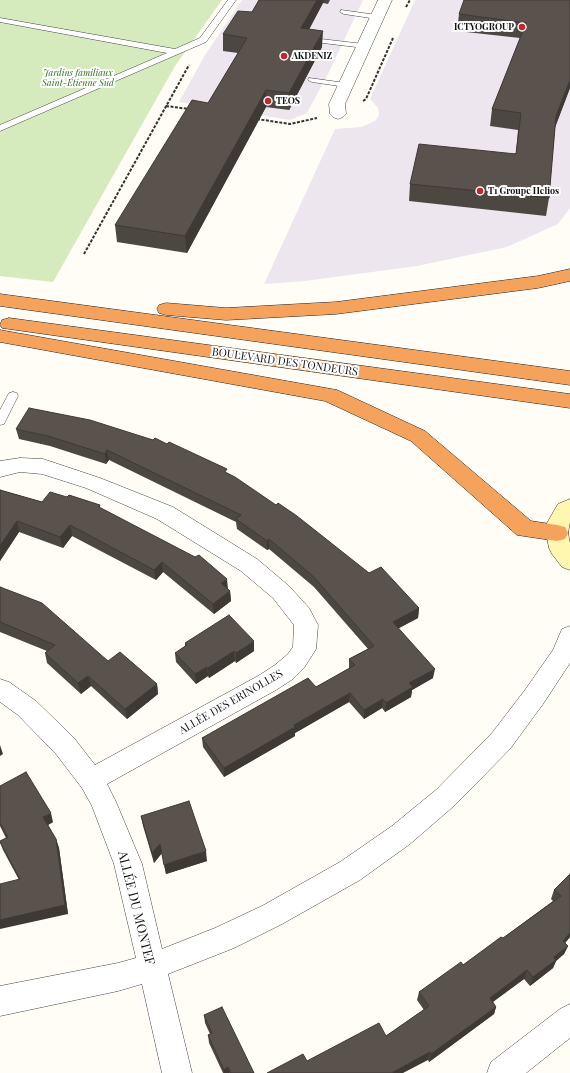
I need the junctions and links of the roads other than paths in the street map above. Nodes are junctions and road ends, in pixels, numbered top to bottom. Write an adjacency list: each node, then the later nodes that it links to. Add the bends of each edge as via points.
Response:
1 (232, 0): 8 (lane, via 203,40)
2 (385, 0): 4 (street)
3 (344, 12): 4 (lane)
4 (377, 17): 7 (street)
5 (0, 20): 8 (lane)
6 (314, 40): 7 (lane)
7 (364, 46): 10 (street)
8 (176, 52): 12 (lane)
9 (312, 80): 10 (lane)
10 (346, 85): 11 (street, via 337,104)
11 (338, 114)
12 (0, 128)
13 (570, 275): 14 (highway, via 538,282 336,308 226,314)
14 (0, 299): 17 (highway, BOULEVARD DES TONDEURS)
15 (0, 322): 19 (highway, BOULEVARD DES TONDEURS)
16 (0, 336): 23 (highway, via 330,395 418,436 526,529)
17 (570, 378)
18 (12, 396): 20 (lane)
19 (570, 402)
20 (0, 421)
21 (0, 469): 27 (street, ALLÉE DES ERINOLLES, via 20,465 43,467 92,483 165,513 249,565 281,592 306,626 304,649 284,672)
22 (570, 507): 23 (street, via 558,523)
23 (557, 532): 24 (street, via 560,548)
24 (570, 561)
25 (570, 636): 28 (street, via 563,654 501,741 446,797 401,835 350,871 272,915 224,938)
26 (0, 689): 27 (street, ALLÉE DU MONTEF, via 27,708 47,727)
27 (91, 780): 28 (street, ALLÉE DU MONTEF, via 103,802 128,864)
28 (151, 967): 29 (street, via 53,992); 31 (street, ALLÉE DU MONTEF)
29 (0, 1001)
30 (570, 1020): 32 (street)
31 (177, 1073)
32 (502, 1073)

